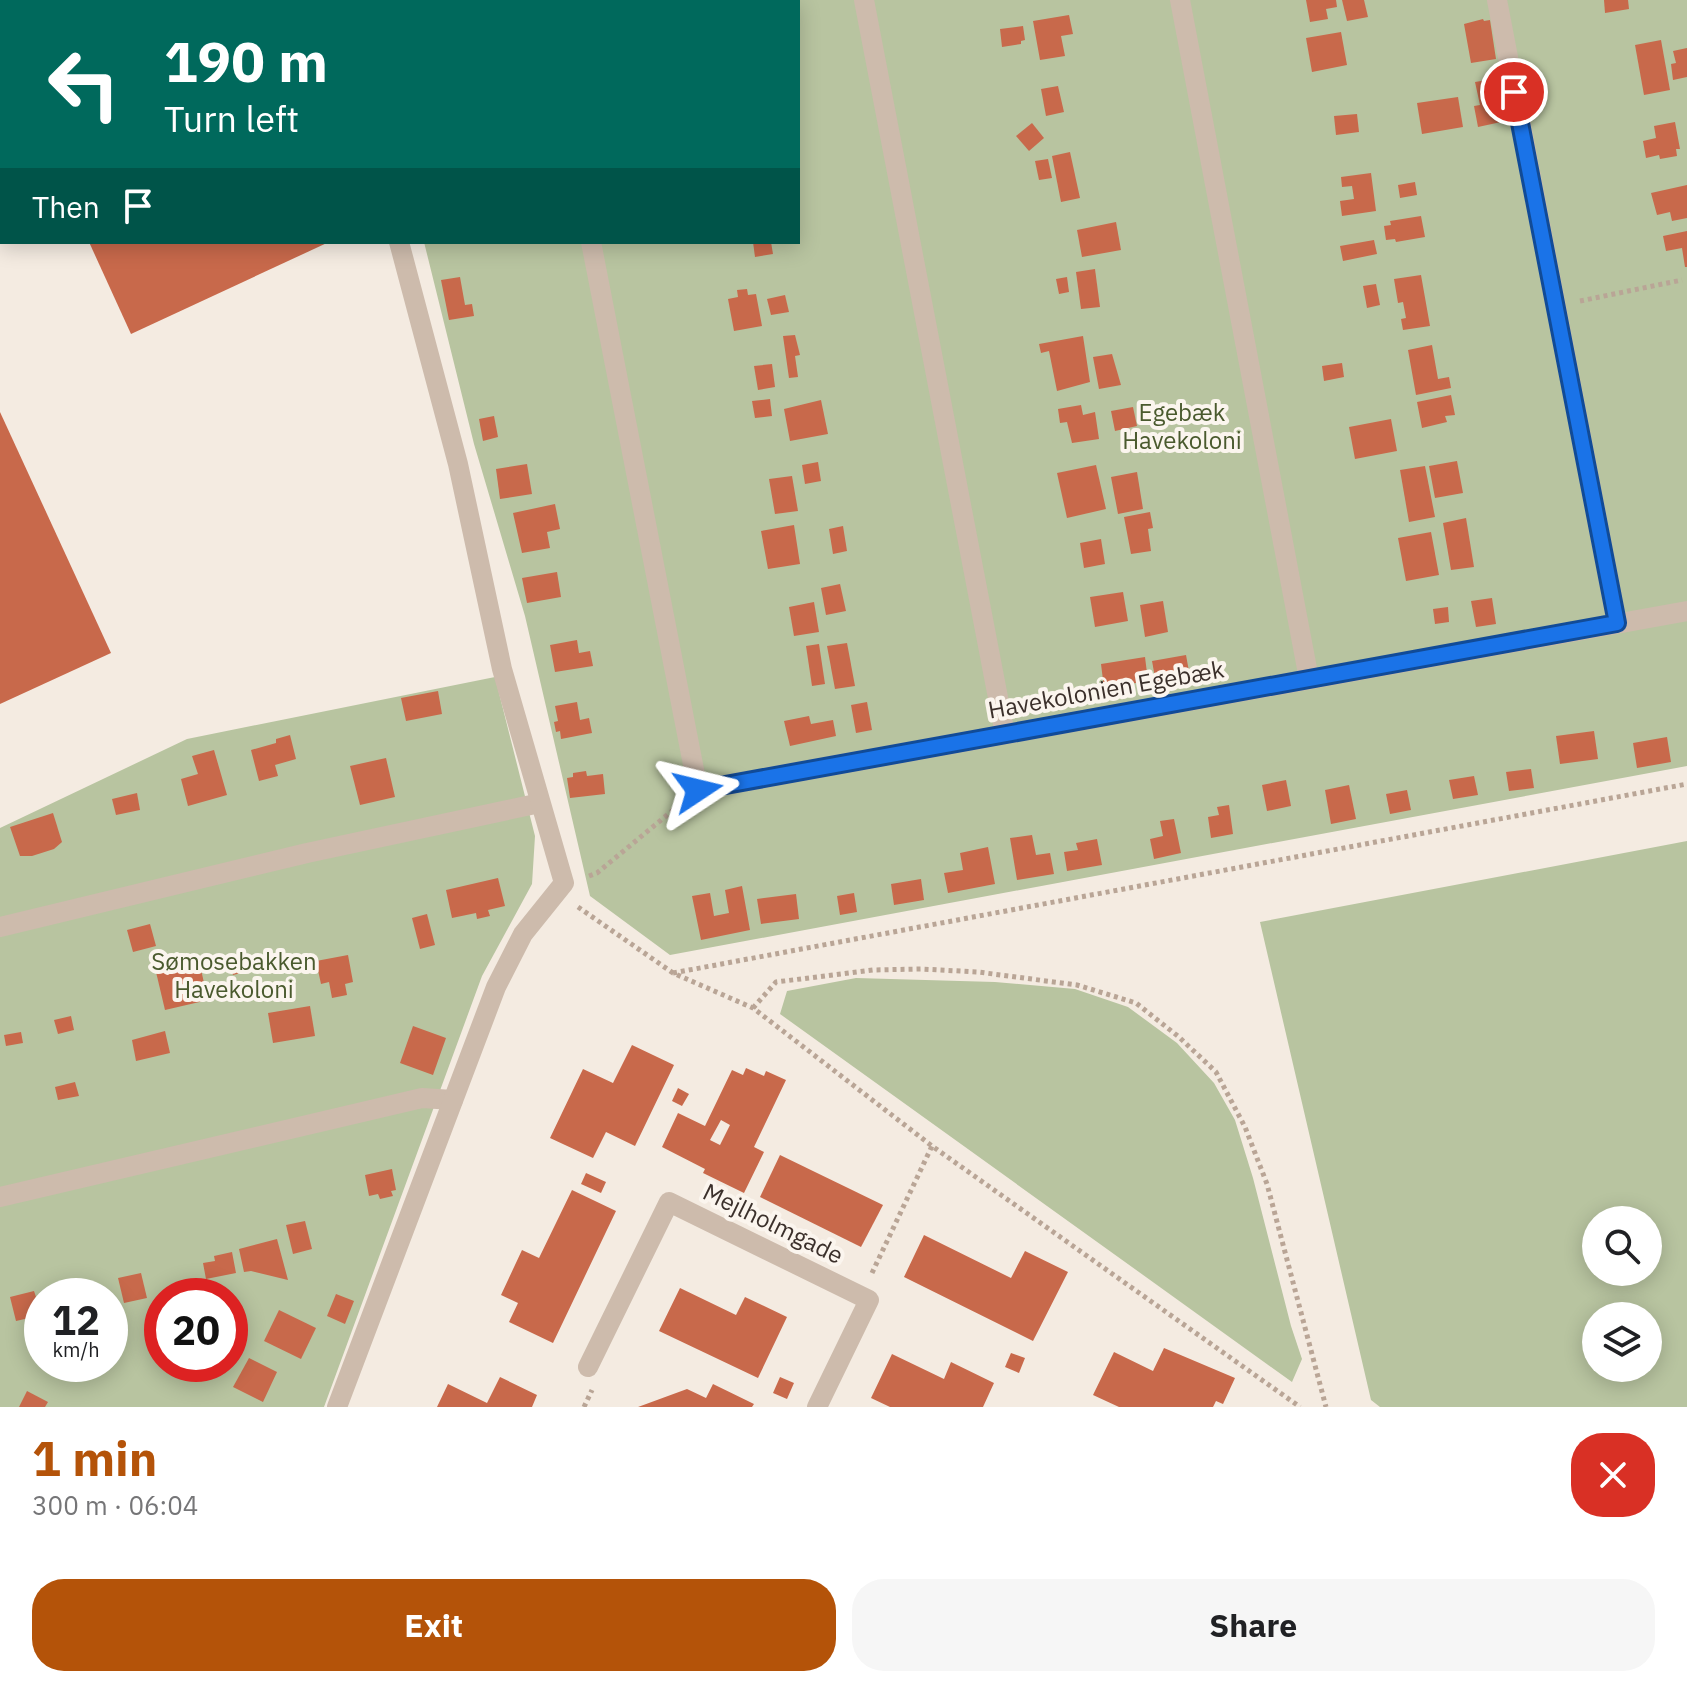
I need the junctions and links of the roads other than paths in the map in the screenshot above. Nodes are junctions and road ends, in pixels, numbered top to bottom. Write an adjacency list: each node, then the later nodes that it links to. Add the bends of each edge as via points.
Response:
1 (864, 0): 9 (street)
2 (1180, 0): 8 (street)
3 (1497, 0): 7 (street)
4 (400, 244): 10 (street, via 458,464 502,669)
5 (591, 244): 9 (street, Havekolonien Egebæk, via 698,790)
6 (1687, 611): 7 (street, Havekolonien Egebæk)
7 (1617, 623): 8 (street, Havekolonien Egebæk)
8 (1309, 679): 9 (street, Havekolonien Egebæk)
9 (1005, 734)
10 (540, 803): 11 (street); 12 (street, via 564,883 523,934 496,987)
11 (0, 927)
12 (453, 1100): 13 (street, via 422,1098); 15 (street)
13 (0, 1197)
14 (588, 1367): 16 (street, Mejlholmgade, via 669,1202 869,1300)
15 (337, 1407)
16 (817, 1407)

